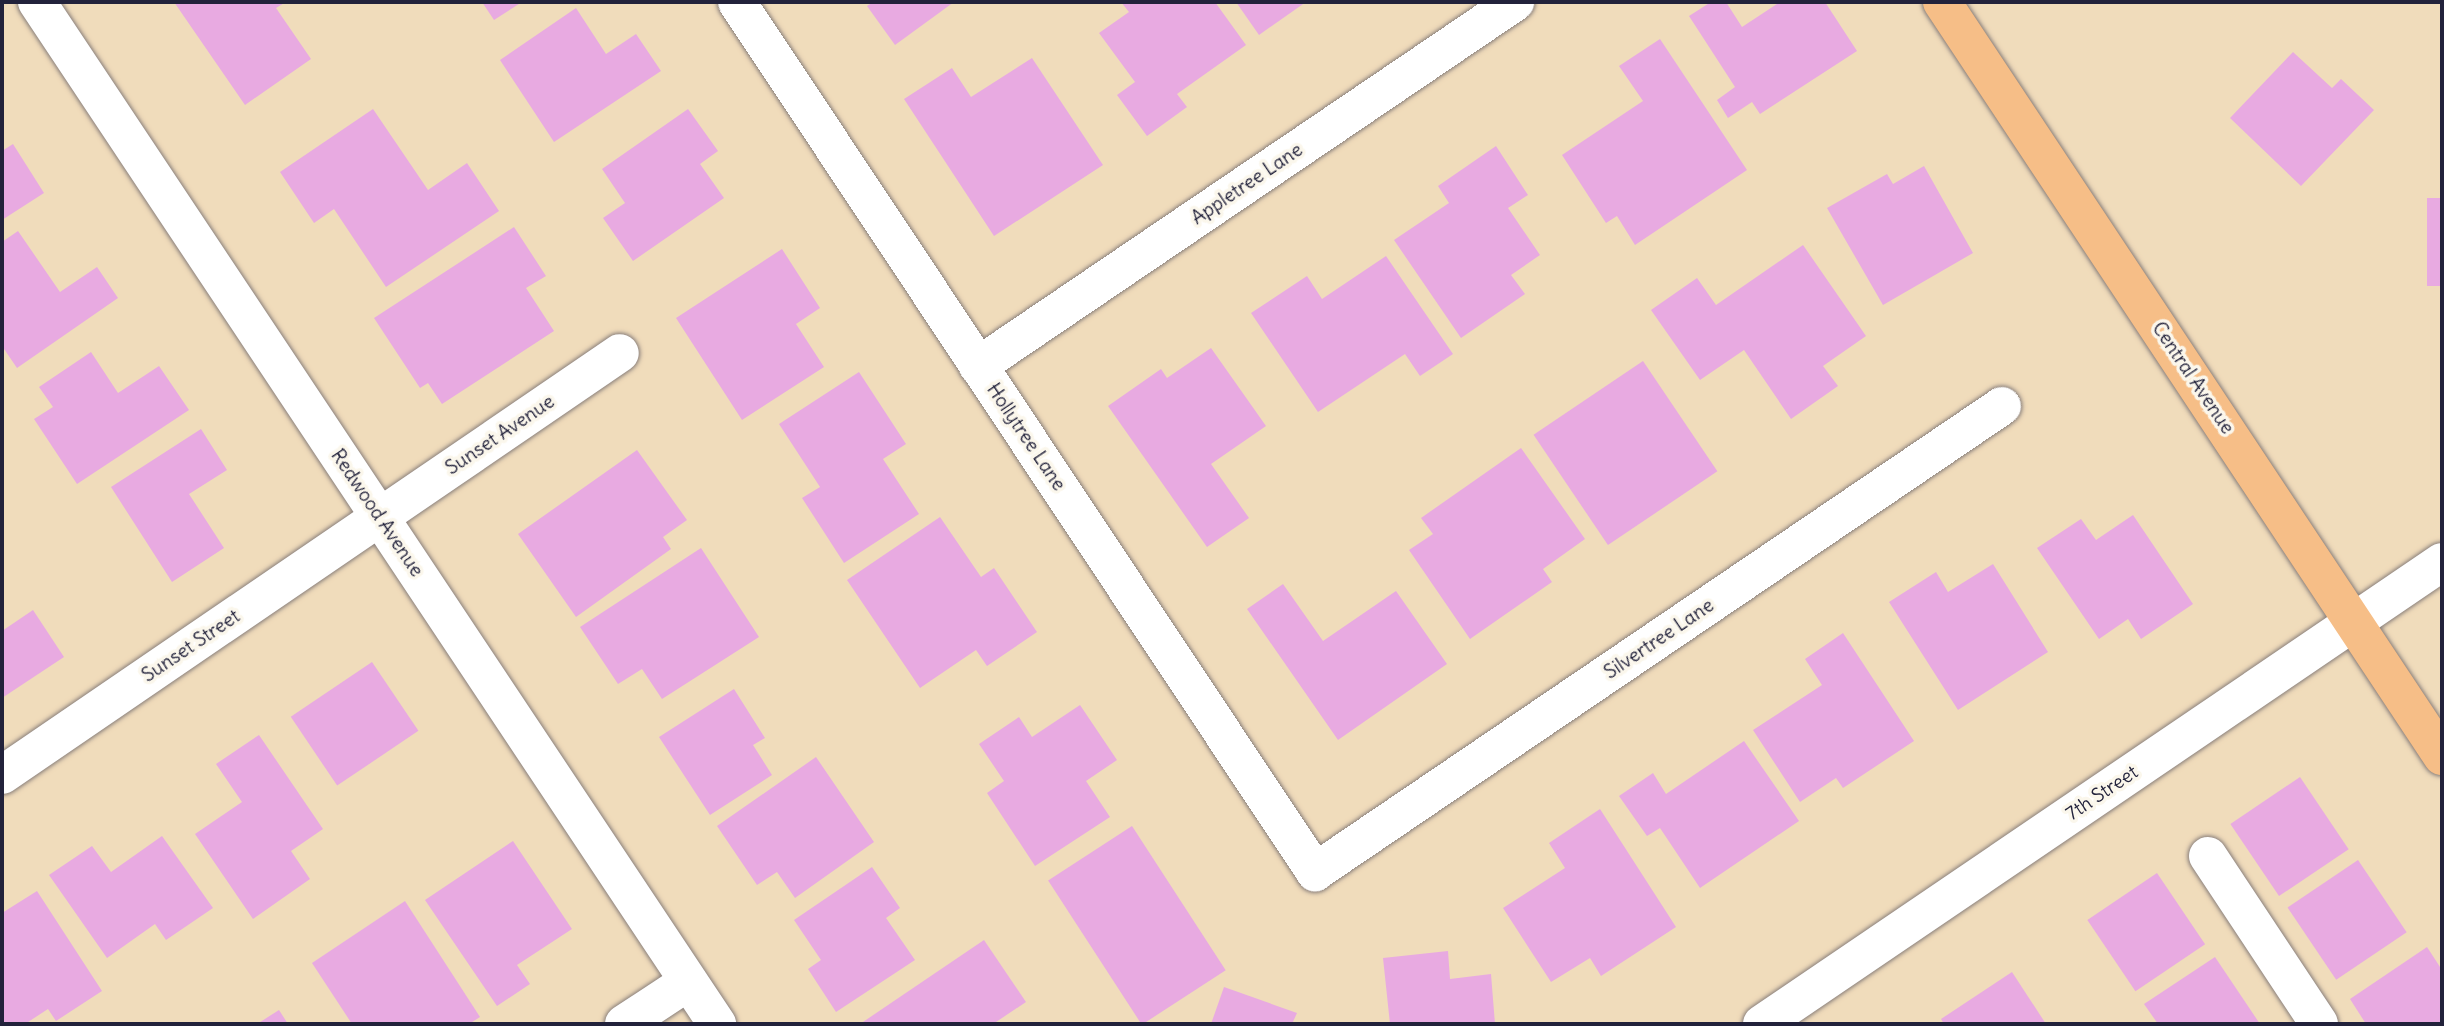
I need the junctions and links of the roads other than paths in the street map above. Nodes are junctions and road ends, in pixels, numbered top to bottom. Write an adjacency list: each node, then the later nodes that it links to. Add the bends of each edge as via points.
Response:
1 (37, 2): 8 (street, Redwood Avenue)
2 (737, 2): 6 (street, Hollytree Lane)
3 (1515, 2): 6 (street, Appletree Lane)
4 (1942, 2): 10 (main road, Central Avenue)
5 (621, 353): 8 (street, Sunset Avenue)
6 (978, 366): 14 (street, Hollytree Lane)
7 (2002, 406): 14 (street, Silvertree Lane)
8 (380, 517): 12 (street, Sunset Street); 15 (street, Redwood Avenue)
9 (2442, 562): 10 (street, 7th Street)
10 (2354, 622): 11 (main road, Central Avenue); 18 (street, 7th Street)
11 (2442, 756)
12 (2, 775)
13 (2207, 856): 19 (street)
14 (1315, 872)
15 (688, 982): 16 (street); 17 (street, Redwood Avenue)
16 (624, 1024)
17 (717, 1024)
18 (1762, 1024)
19 (2318, 1024)

